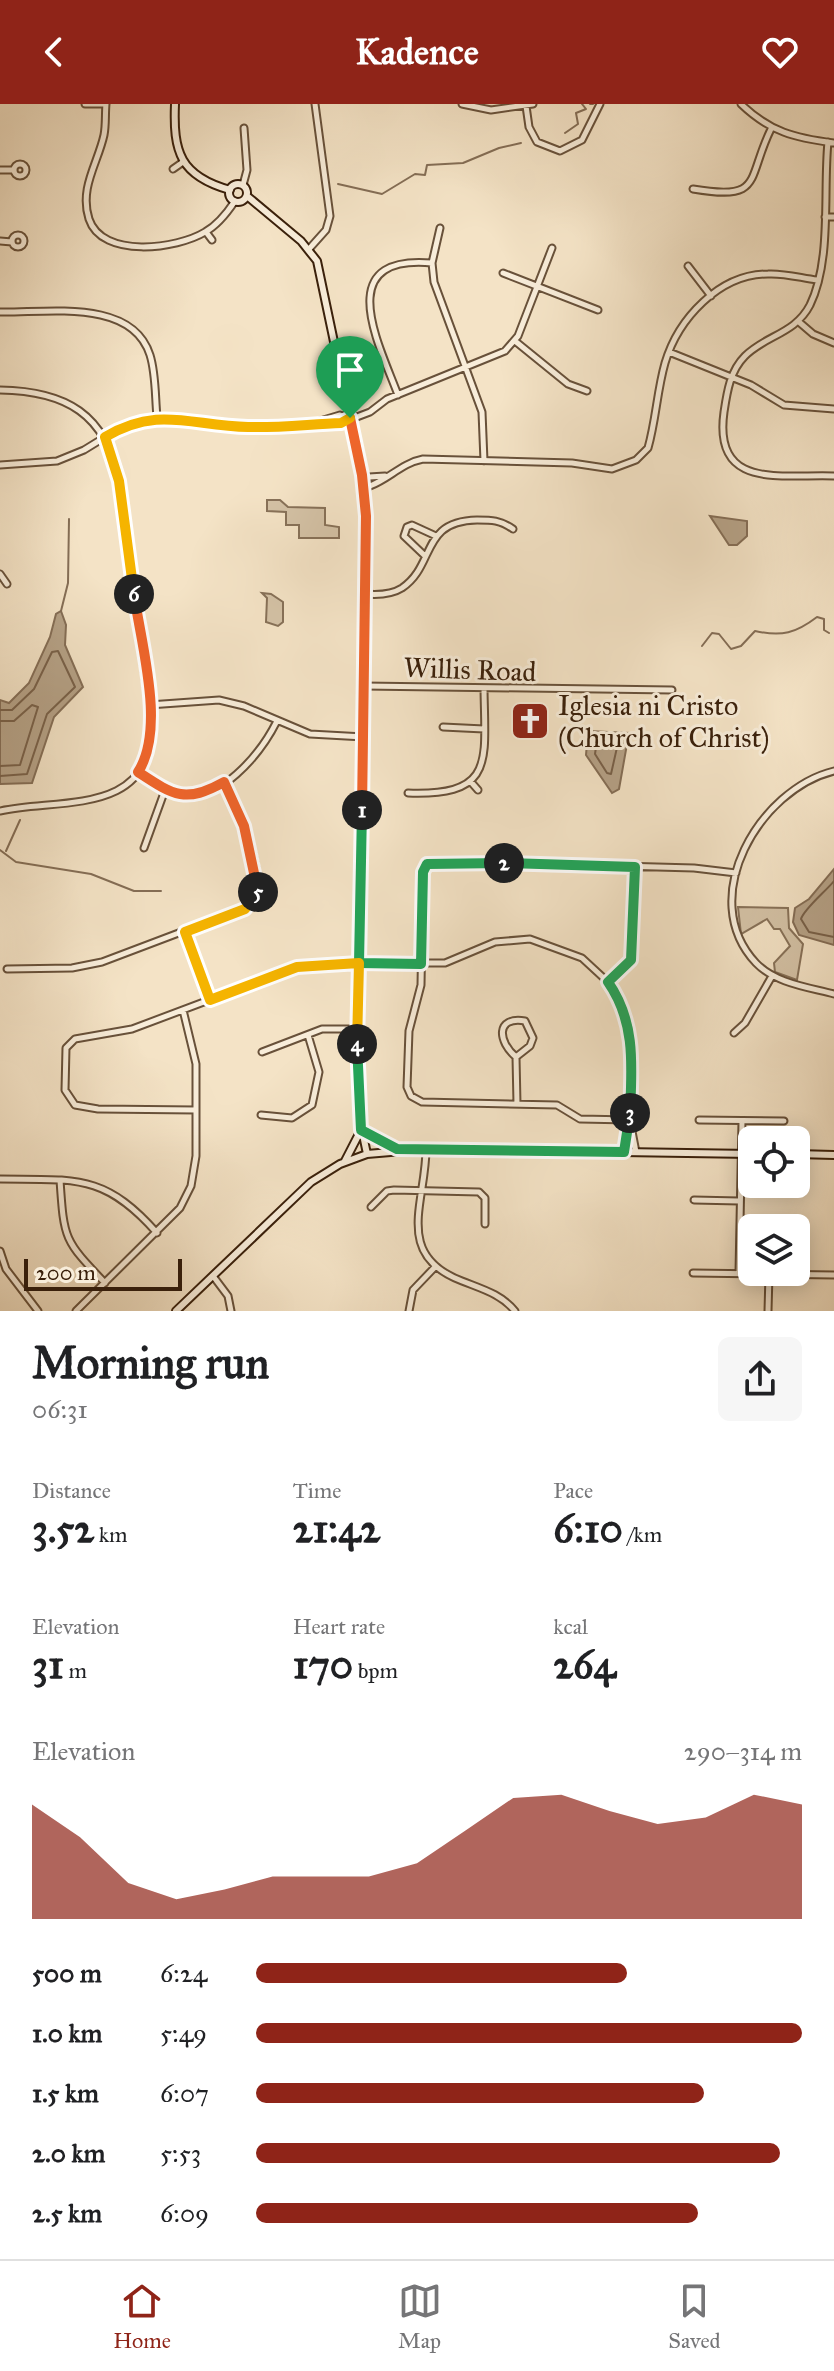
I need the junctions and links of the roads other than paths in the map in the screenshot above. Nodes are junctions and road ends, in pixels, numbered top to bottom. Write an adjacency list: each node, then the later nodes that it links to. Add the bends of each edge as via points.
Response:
1 (85, 104): 2 (street)
2 (106, 104): 26 (street, via 104,135 87,185 93,228 124,244 173,244)
3 (175, 104): 14 (main road, via 174,135)
4 (315, 104): 31 (street, via 330,216)
5 (462, 104): 8 (street)
6 (533, 104): 9 (street)
7 (600, 104): 9 (street, via 582,140 560,151 537,142)
8 (471, 105): 9 (street, via 491,110)
9 (526, 106)
10 (746, 106): 12 (street)
11 (244, 128): 18 (street)
12 (771, 129): 13 (street); 19 (street, via 747,187 728,194)
13 (831, 143): 23 (street)
14 (183, 162): 15 (street); 20 (main road, via 206,182)
15 (173, 169)
16 (0, 170): 17 (street)
17 (14, 170)
18 (243, 185): 20 (main road); 21 (main road)
19 (693, 189)
20 (230, 190): 22 (main road)
21 (247, 196): 22 (main road); 31 (main road)
22 (235, 201): 26 (street)
23 (825, 217): 24 (street); 35 (street)
24 (834, 217)
25 (440, 228): 32 (street)
26 (206, 232): 27 (street)
27 (212, 240)
28 (0, 241): 29 (street)
29 (12, 242)
30 (552, 248): 36 (street)
31 (309, 249): 51 (main road, via 320,268)
32 (432, 263): 44 (street, via 436,291); 48 (street, via 398,265 376,281 370,293 369,319)
33 (688, 266): 37 (street)
34 (503, 273): 36 (street)
35 (817, 280): 37 (street, via 758,274); 40 (street)
36 (538, 286): 38 (street); 41 (street)
37 (711, 296): 43 (street, via 684,324)
38 (598, 310)
39 (0, 312): 50 (street, via 105,315 131,327 150,353)
40 (799, 322): 42 (street); 45 (street, via 754,348)
41 (515, 341): 44 (street, via 500,355); 47 (street, via 568,384)
42 (834, 343)
43 (669, 352): 45 (street); 53 (street, via 648,448 636,460 606,469)
44 (466, 369): 48 (street); 53 (street, via 484,419)
45 (732, 377): 49 (street, via 791,407); 55 (street, via 721,435 735,465 754,473)
46 (0, 390): 52 (street, via 60,399)
47 (587, 391)
48 (398, 395): 51 (street)
49 (834, 409)
50 (157, 417): 51 (street, via 248,427 341,423); 52 (street)
51 (350, 418): 56 (main road)
52 (105, 437): 54 (street, via 57,461); 66 (street, via 119,481)
53 (484, 461): 56 (street, via 423,459 370,486)
54 (0, 465)
55 (834, 476)
56 (363, 483): 62 (main road)
57 (513, 529): 58 (street, via 499,521 471,520 448,526)
58 (436, 536): 59 (street); 59 (street, via 407,527 404,536)
59 (424, 555): 62 (street, via 418,572 401,589)
60 (0, 574): 61 (street)
61 (7, 584)
62 (364, 594): 63 (main road)
63 (364, 686): 64 (street, Willis Road); 70 (main road)
64 (484, 689): 65 (street, Willis Road); 69 (street)
65 (672, 690)
66 (149, 705): 67 (street, via 219,700); 72 (street, via 151,738)
67 (277, 721): 70 (street, via 310,734); 73 (street, via 250,761)
68 (443, 727): 69 (street)
69 (484, 729): 74 (street, via 481,764)
70 (364, 737): 83 (main road)
71 (834, 771): 81 (street, via 796,786 765,815)
72 (138, 772): 75 (street); 78 (street, via 120,790 98,800)
73 (224, 782): 75 (street, via 193,796); 82 (street, via 244,826 258,891 245,909)
74 (471, 782): 76 (street); 77 (street, via 445,794)
75 (165, 790): 79 (street)
76 (478, 790)
77 (408, 793)
78 (0, 811)
79 (144, 848)
80 (635, 867): 81 (street); 84 (street, via 427,864); 87 (street, via 631,960)
81 (736, 873): 86 (street, via 737,933 757,964)
82 (185, 932): 85 (street, via 87,966); 89 (street)
83 (359, 963): 84 (street); 89 (street, via 297,967); 91 (main road)
84 (421, 964): 87 (street, via 445,963 495,942 530,939 567,949); 96 (street, via 409,1031 411,1096 422,1102)
85 (7, 969)
86 (772, 976): 88 (street); 92 (street)
87 (608, 982): 99 (street, via 623,1007 630,1034)
88 (834, 994)
89 (210, 1000): 90 (street)
90 (183, 1010): 97 (street, via 195,1052); 97 (street, via 132,1029 75,1039 64,1056 65,1090 81,1108)
91 (357, 1029): 93 (street, via 322,1029); 104 (main road)
92 (734, 1033)
93 (308, 1035): 94 (street); 98 (street, via 319,1072 312,1105 292,1118)
94 (262, 1052)
95 (516, 1057): 95 (street, via 501,1035 508,1023 525,1021 533,1038); 96 (street)
96 (517, 1104): 99 (street, via 557,1105 580,1119)
97 (196, 1110): 123 (street, via 191,1186)
98 (261, 1115)
99 (630, 1120): 107 (street); 108 (street)
100 (699, 1120): 101 (street)
101 (742, 1121): 102 (street); 103 (street)
102 (784, 1121)
103 (742, 1126)
104 (361, 1130): 105 (main road); 109 (main road); 113 (main road)
105 (397, 1149): 106 (main road); 109 (main road)
106 (426, 1149): 107 (main road); 116 (street)
107 (624, 1152): 108 (main road)
108 (636, 1152): 110 (main road)
109 (367, 1154): 113 (main road)
110 (738, 1154)
111 (810, 1154): 112 (main road)
112 (834, 1155)
113 (345, 1161): 130 (main road, via 311,1182)
114 (0, 1179): 115 (street)
115 (60, 1180): 123 (street, via 118,1195); 131 (street, via 69,1246)
116 (421, 1191): 120 (street, via 387,1191); 122 (street, via 486,1193); 125 (street, via 418,1232)
117 (739, 1198): 119 (street)
118 (694, 1200): 119 (street)
119 (739, 1201): 121 (street)
120 (371, 1207)
121 (739, 1214)
122 (485, 1224)
123 (157, 1233): 131 (street)
124 (0, 1251): 133 (street, via 6,1269)
125 (435, 1267): 137 (street, via 413,1290); 138 (street, via 492,1292)
126 (693, 1273): 127 (street)
127 (738, 1273)
128 (810, 1275): 129 (street)
129 (834, 1275)
130 (213, 1276): 135 (main road); 136 (street, via 228,1296)
131 (105, 1283): 134 (street)
132 (769, 1286): 139 (street)
133 (38, 1311)
134 (76, 1311)
135 (176, 1311)
136 (231, 1311)
137 (409, 1311)
138 (515, 1311)
139 (768, 1311)

